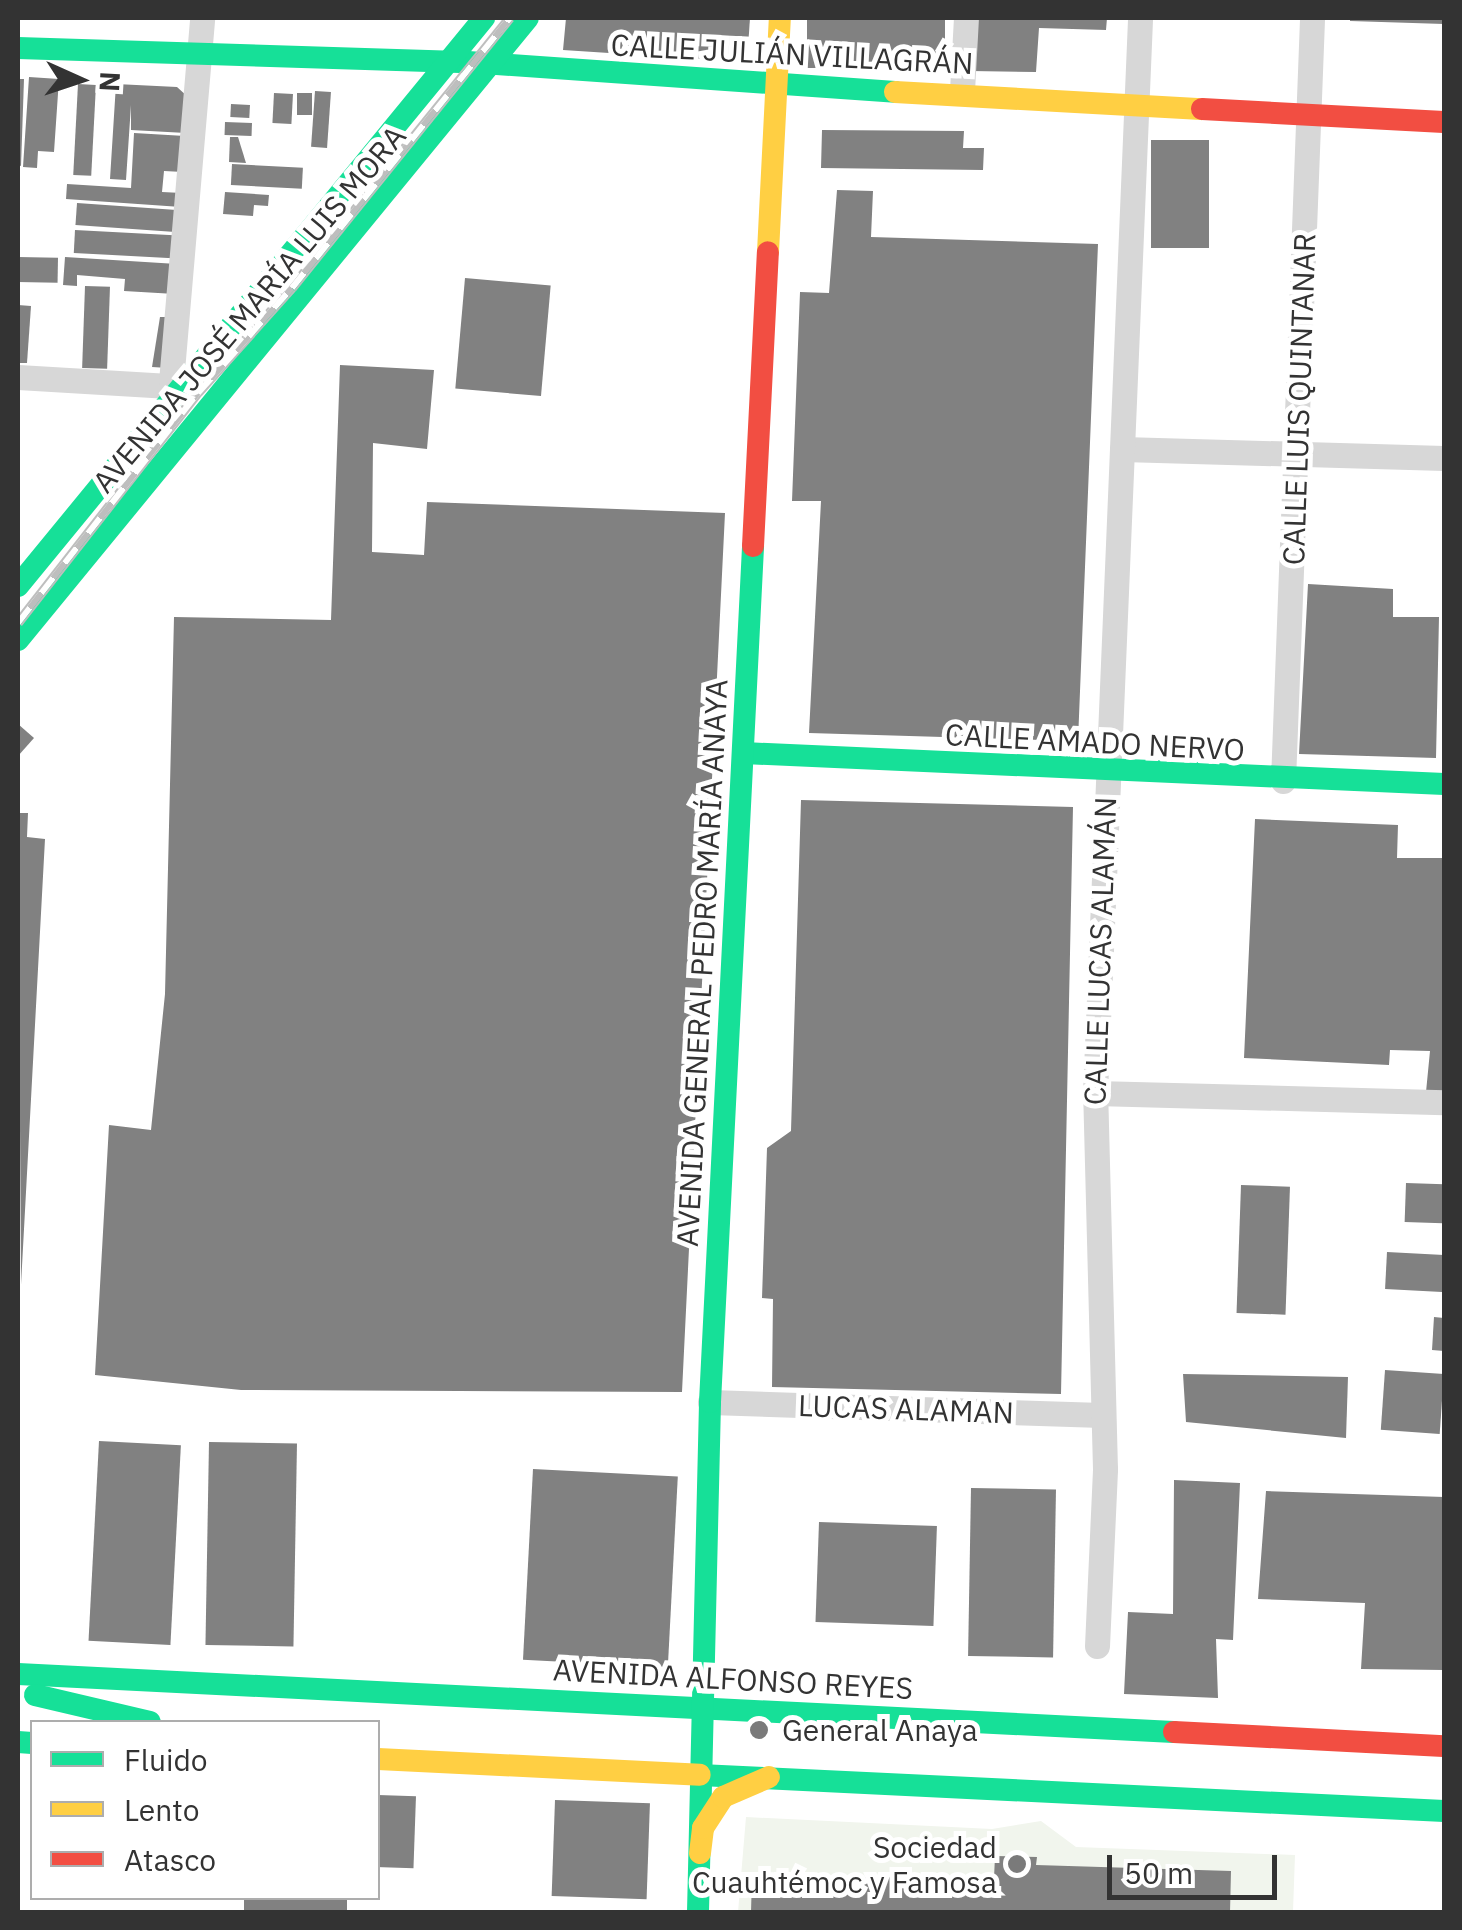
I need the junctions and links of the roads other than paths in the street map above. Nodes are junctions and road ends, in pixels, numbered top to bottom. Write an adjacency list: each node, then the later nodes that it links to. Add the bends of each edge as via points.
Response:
1 (202, 18): 9 (street)
2 (484, 18): 10 (main road, AVENIDA JOSÉ MARÍA LUIS MORA)
3 (780, 18): 12 (main road, AVENIDA GENERAL PEDRO MARÍA ANAYA)
4 (966, 18): 13 (street)
5 (1140, 18): 14 (street, CALLE LUCAS ALAMÁN)
6 (1312, 18): 15 (street, CALLE LUIS QUINTANAR)
7 (515, 24): 11 (main road, AVENIDA JOSÉ MARÍA LUIS MORA)
8 (18, 48): 9 (main road, CALLE JULIÁN VILLAGRÁN)
9 (200, 54): 10 (main road, CALLE JULIÁN VILLAGRÁN); 18 (street)
10 (445, 61): 11 (main road, CALLE JULIÁN VILLAGRÁN); 18 (main road, AVENIDA JOSÉ MARÍA LUIS MORA)
11 (492, 64): 12 (main road, CALLE JULIÁN VILLAGRÁN); 19 (main road, AVENIDA JOSÉ MARÍA LUIS MORA)
12 (777, 82): 13 (main road, CALLE JULIÁN VILLAGRÁN); 25 (main road, AVENIDA GENERAL PEDRO MARÍA ANAYA)
13 (962, 91): 14 (main road, CALLE JULIÁN VILLAGRÁN)
14 (1136, 105): 15 (main road, CALLE JULIÁN VILLAGRÁN); 20 (street, CALLE LUCAS ALAMÁN)
15 (1308, 112): 16 (main road, CALLE JULIÁN VILLAGRÁN); 21 (street, CALLE LUIS QUINTANAR)
16 (1444, 122)
17 (18, 377): 18 (street)
18 (176, 384): 19 (street); 23 (main road, AVENIDA JOSÉ MARÍA LUIS MORA)
19 (209, 403): 24 (main road, AVENIDA JOSÉ MARÍA LUIS MORA)
20 (1122, 449): 21 (street); 26 (street, CALLE LUCAS ALAMÁN)
21 (1298, 453): 22 (street); 27 (street, CALLE LUIS QUINTANAR)
22 (1444, 458)
23 (18, 586)
24 (18, 640)
25 (744, 753): 26 (main road, CALLE AMADO NERVO); 31 (main road, AVENIDA GENERAL PEDRO MARÍA ANAYA)
26 (1106, 774): 27 (main road, CALLE AMADO NERVO); 29 (street, CALLE LUCAS ALAMÁN)
27 (1283, 781): 28 (main road, CALLE AMADO NERVO)
28 (1444, 784)
29 (1095, 1093): 30 (street); 32 (street, CALLE LUCAS ALAMÁN)
30 (1444, 1102)
31 (710, 1402): 32 (street, LUCAS ALAMAN); 37 (main road, AVENIDA GENERAL PEDRO MARÍA ANAYA)
32 (1102, 1415): 33 (street, CALLE LUCAS ALAMÁN)
33 (1097, 1646)
34 (18, 1675): 35 (main road, AVENIDA ALFONSO REYES); 36 (main road)
35 (53, 1676): 36 (main road); 37 (main road, AVENIDA ALFONSO REYES)
36 (26, 1698): 38 (main road)
37 (701, 1707): 39 (main road, AVENIDA ALFONSO REYES); 41 (main road, AVENIDA GENERAL PEDRO MARÍA ANAYA)
38 (140, 1720)
39 (1444, 1746)
40 (380, 1758): 41 (main road)
41 (702, 1773): 42 (main road); 44 (main road, AVENIDA GENERAL PEDRO MARÍA ANAYA)
42 (784, 1776): 43 (main road); 44 (main road, via 754,1780 724,1797 703,1828)
43 (1444, 1811)
44 (700, 1853): 45 (main road, AVENIDA GENERAL PEDRO MARÍA ANAYA)
45 (698, 1912)

